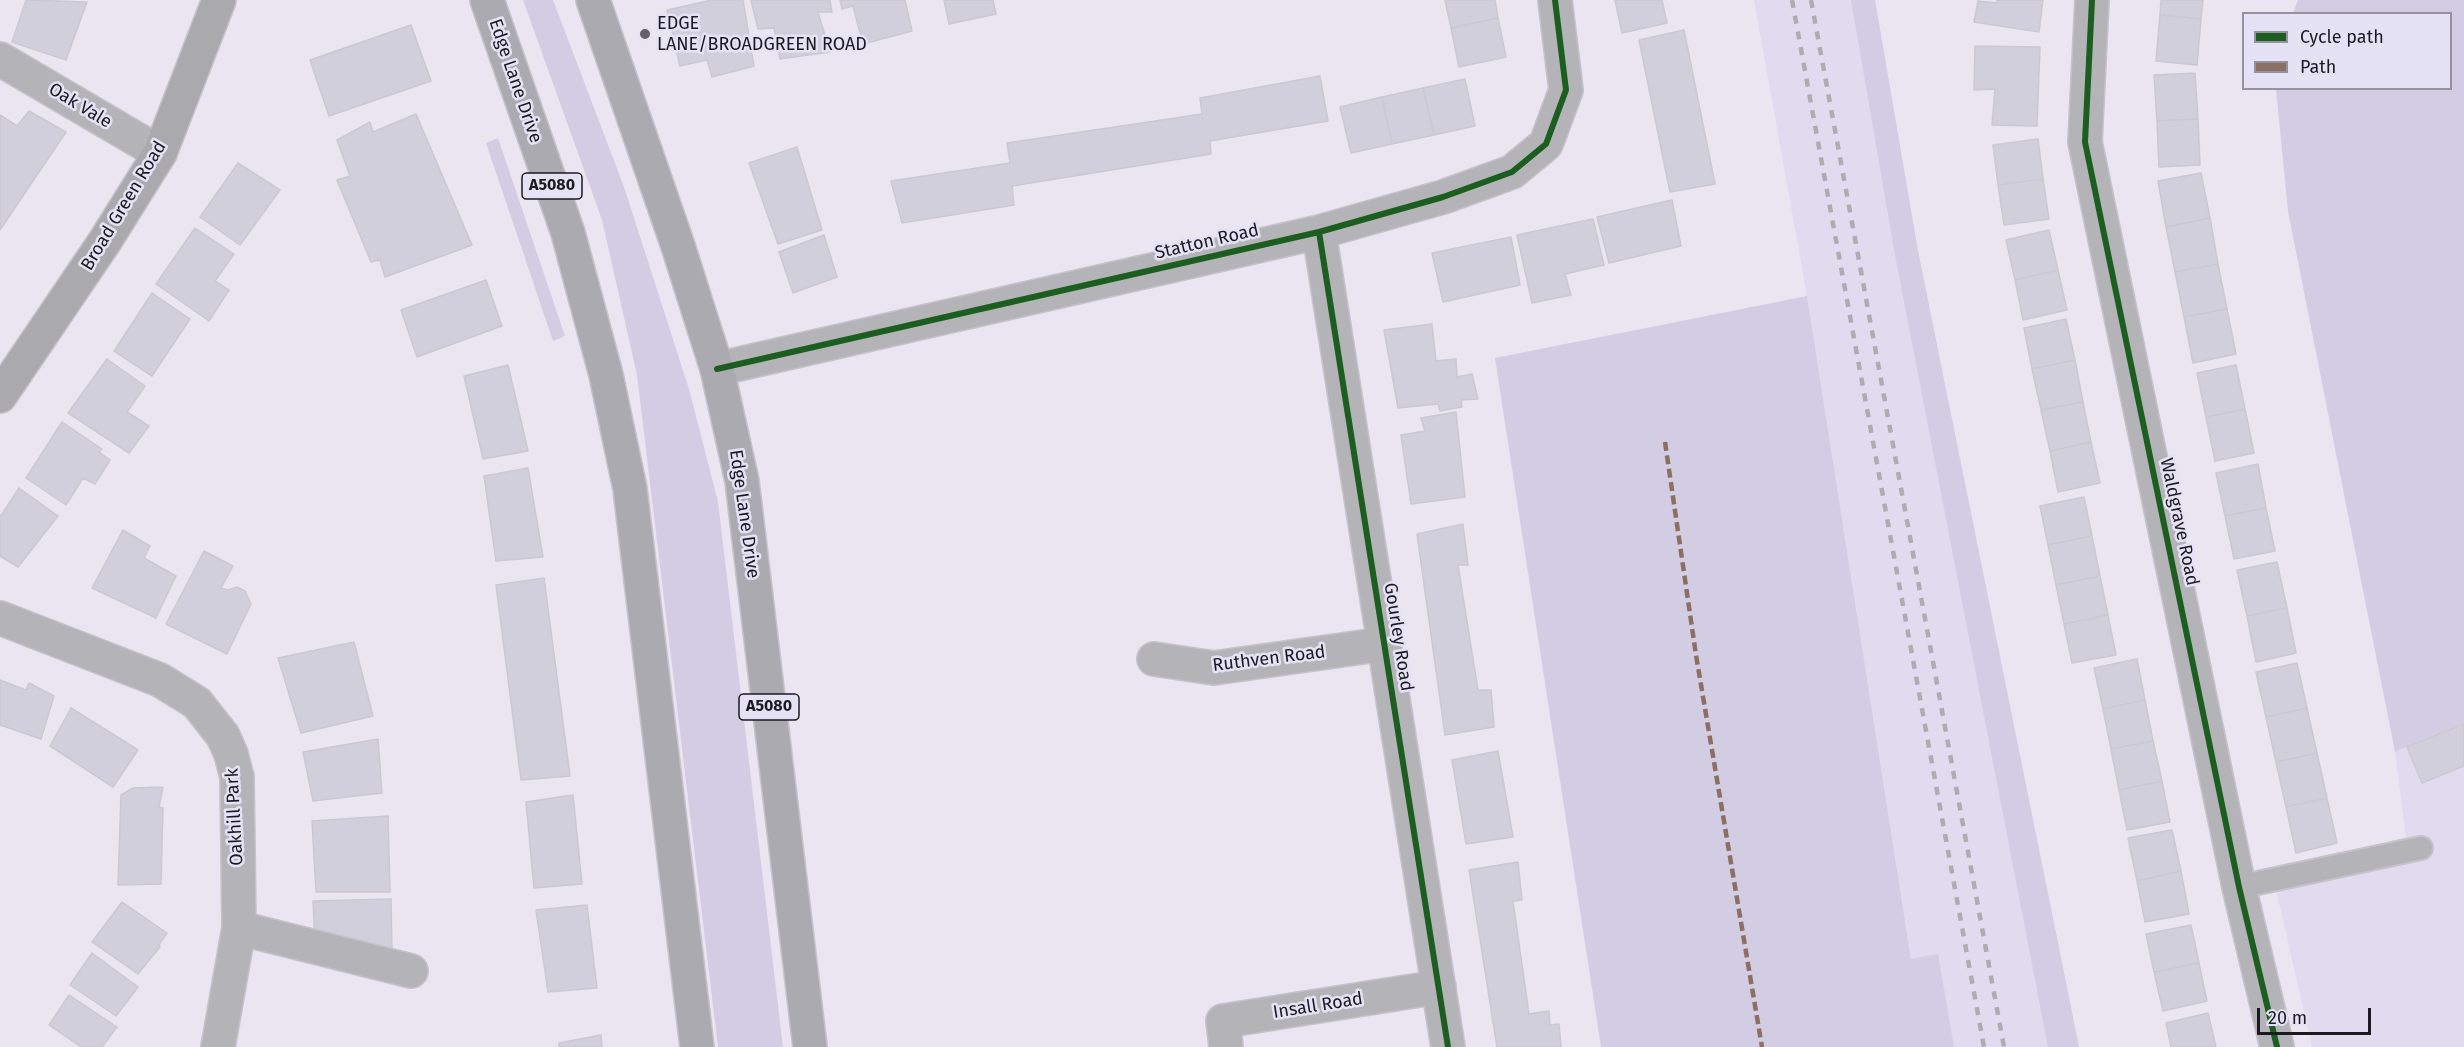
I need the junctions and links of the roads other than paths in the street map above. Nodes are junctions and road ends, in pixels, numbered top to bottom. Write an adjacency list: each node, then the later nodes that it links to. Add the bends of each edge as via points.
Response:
1 (219, 0): 7 (main road, Broad Green Road)
2 (487, 0): 20 (highway, Edge Lane Drive / A5080, via 568,233 606,375 630,489)
3 (593, 0): 9 (highway, Edge Lane Drive / A5080)
4 (1555, 0): 8 (street, Statton Road, via 1566,90 1546,144 1512,172 1443,197)
5 (2092, 0): 15 (street, Waldgrave Road, via 2085,142)
6 (0, 59): 7 (street, Oak Vale)
7 (160, 153): 10 (main road, Broad Green Road)
8 (1319, 232): 9 (street, Statton Road); 12 (street, Gourley Road)
9 (717, 369): 21 (highway, Edge Lane Drive / A5080, via 742,481)
10 (0, 396)
11 (0, 618): 16 (street, Oakhill Park, via 160,680 211,718 231,754 237,777)
12 (1384, 644): 13 (street, Ruthven Road, via 1214,668); 18 (street, Gourley Road)
13 (1154, 659)
14 (2421, 848): 15 (lane)
15 (2239, 887): 24 (street, Waldgrave Road)
16 (239, 928): 17 (street); 19 (street, Oakhill Park)
17 (411, 971)
18 (1439, 987): 22 (street, Insall Road, via 1223,1021); 23 (street, Gourley Road)
19 (218, 1047)
20 (697, 1047)
21 (810, 1047)
22 (1226, 1047)
23 (1448, 1047)
24 (2277, 1047)

